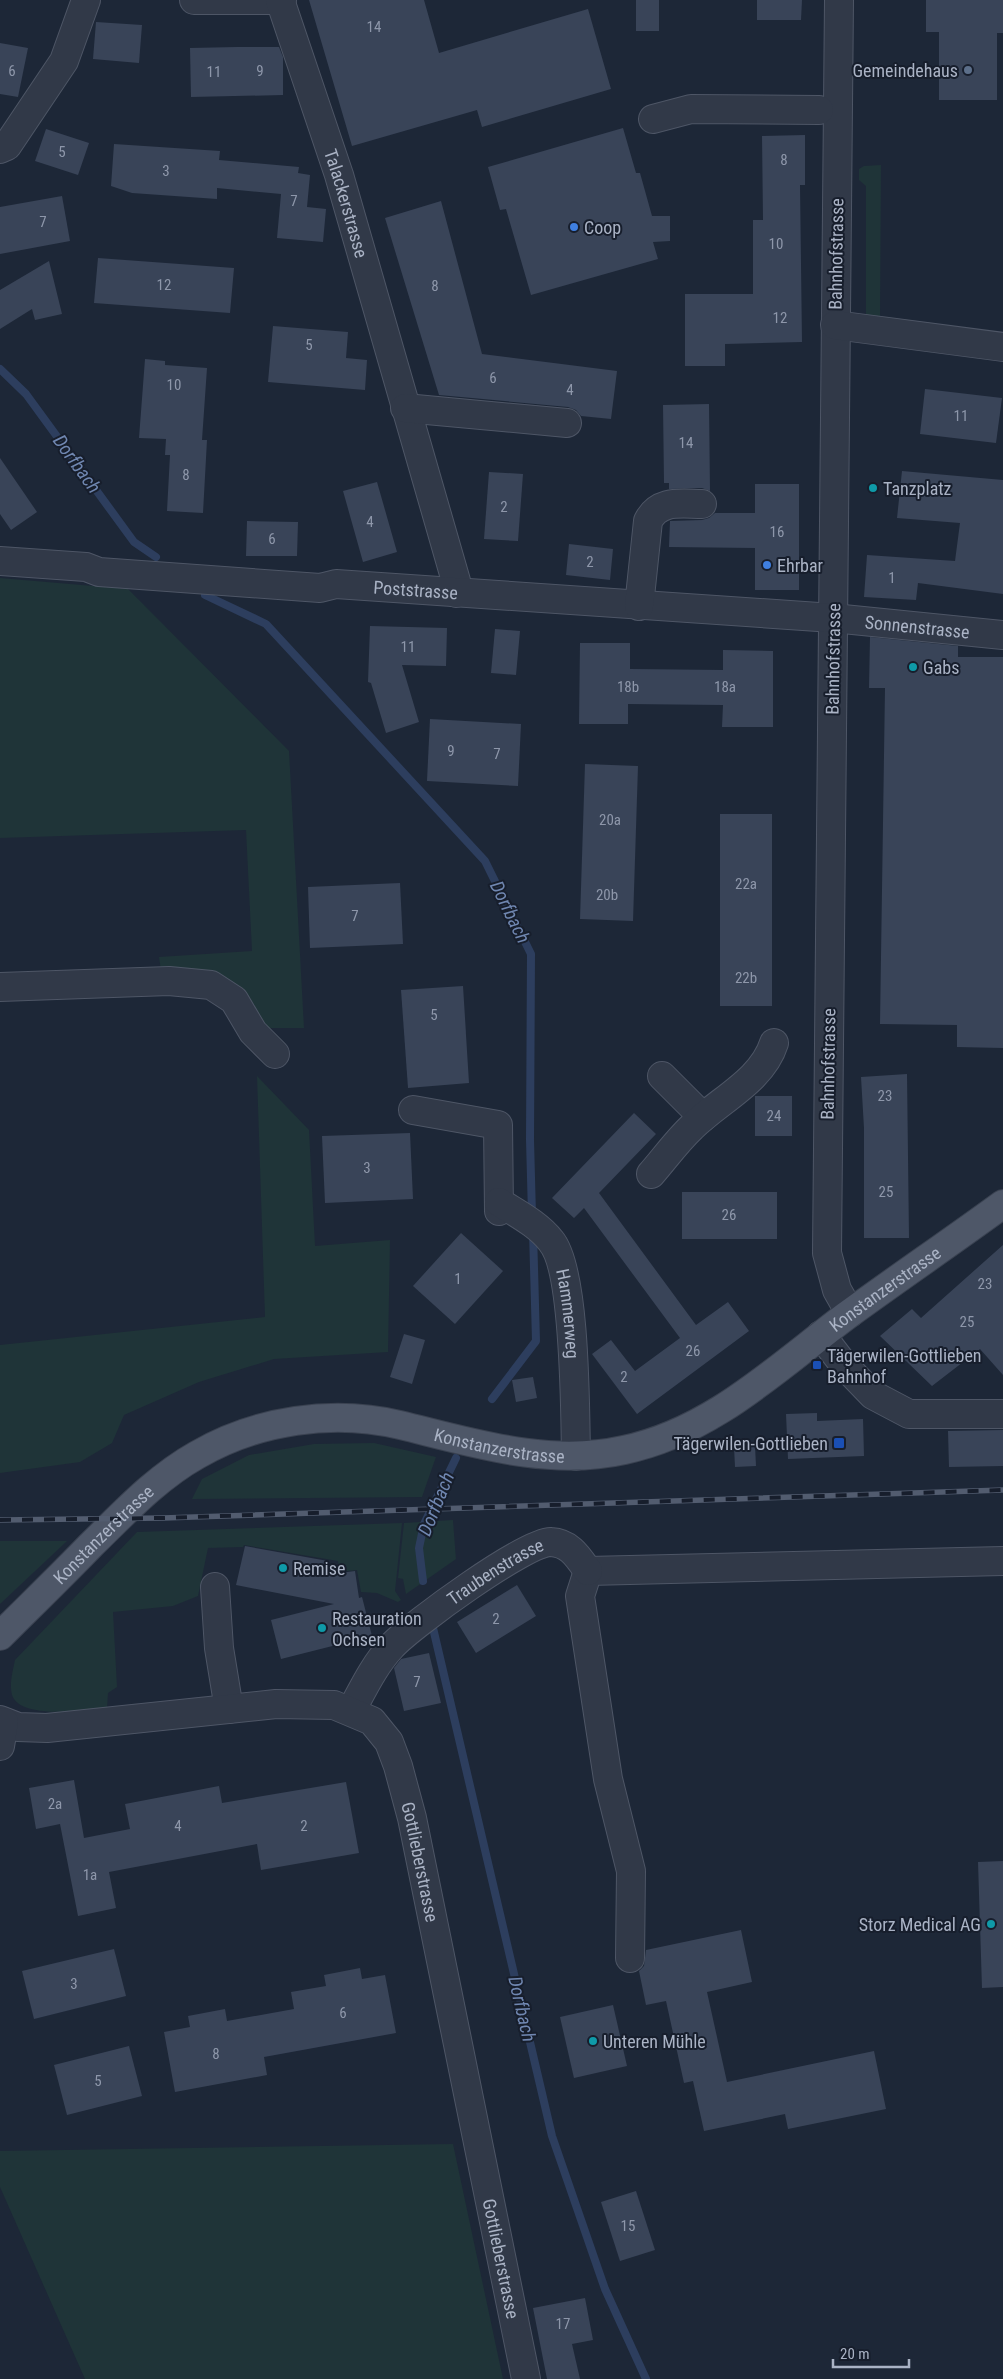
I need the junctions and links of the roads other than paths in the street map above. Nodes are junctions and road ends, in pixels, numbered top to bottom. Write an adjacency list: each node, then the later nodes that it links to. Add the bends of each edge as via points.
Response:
1 (86, 0): 7 (street, via 64,61 7,146)
2 (194, 0): 3 (street)
3 (281, 0): 10 (street, Talackerstrasse, via 339,175)
4 (839, 0): 8 (street, Bahnhofstrasse)
5 (819, 110): 6 (street, via 691,109)
6 (653, 119)
7 (0, 149)
8 (836, 325): 9 (street); 16 (street, Bahnhofstrasse)
9 (1003, 347)
10 (405, 408): 11 (street); 14 (street, Talackerstrasse, via 456,581)
11 (567, 423)
12 (702, 504): 15 (street, via 664,504 652,512 648,521)
13 (0, 561): 14 (street, Poststrasse, via 86,567 99,572 202,581 320,588 336,584)
14 (456, 593): 15 (street, Poststrasse)
15 (638, 606): 16 (street, Poststrasse)
16 (833, 618): 17 (street, Sonnenstrasse); 26 (street, Bahnhofstrasse, via 827,1253 837,1290)
17 (1003, 634)
18 (0, 987): 20 (street, via 169,980 211,985 234,1000 253,1032)
19 (774, 1043): 23 (street, via 770,1058 753,1076)
20 (275, 1054)
21 (662, 1076): 23 (street)
22 (413, 1110): 29 (street, Hammerweg, via 498,1125 515,1215 552,1242 561,1259 573,1342)
23 (703, 1117): 24 (street)
24 (651, 1174)
25 (1003, 1204): 26 (main road, Konstanzerstrasse)
26 (850, 1313): 27 (main road, Konstanzerstrasse)
27 (822, 1335): 28 (street, via 873,1395 909,1414); 29 (main road, Konstanzerstrasse, via 700,1423 634,1448)
28 (1003, 1414)
29 (576, 1456): 33 (main road, Konstanzerstrasse, via 541,1456 390,1423 307,1419 267,1426 197,1455 164,1477 134,1502)
30 (1003, 1561): 31 (street)
31 (588, 1571): 35 (street, Traubenstrasse, via 572,1548 550,1542 525,1550 416,1624 391,1646); 37 (street, via 580,1596 608,1779 631,1871)
32 (215, 1587): 34 (street, via 218,1648)
33 (0, 1636)
34 (229, 1709): 35 (street, Gottlieberstrasse, via 320,1703); 36 (street, Gottlieberstrasse, via 47,1728)
35 (351, 1711): 38 (street, Gottlieberstrasse, via 372,1721 389,1742 407,1800)
36 (1, 1729)
37 (630, 1958)
38 (526, 2379)

